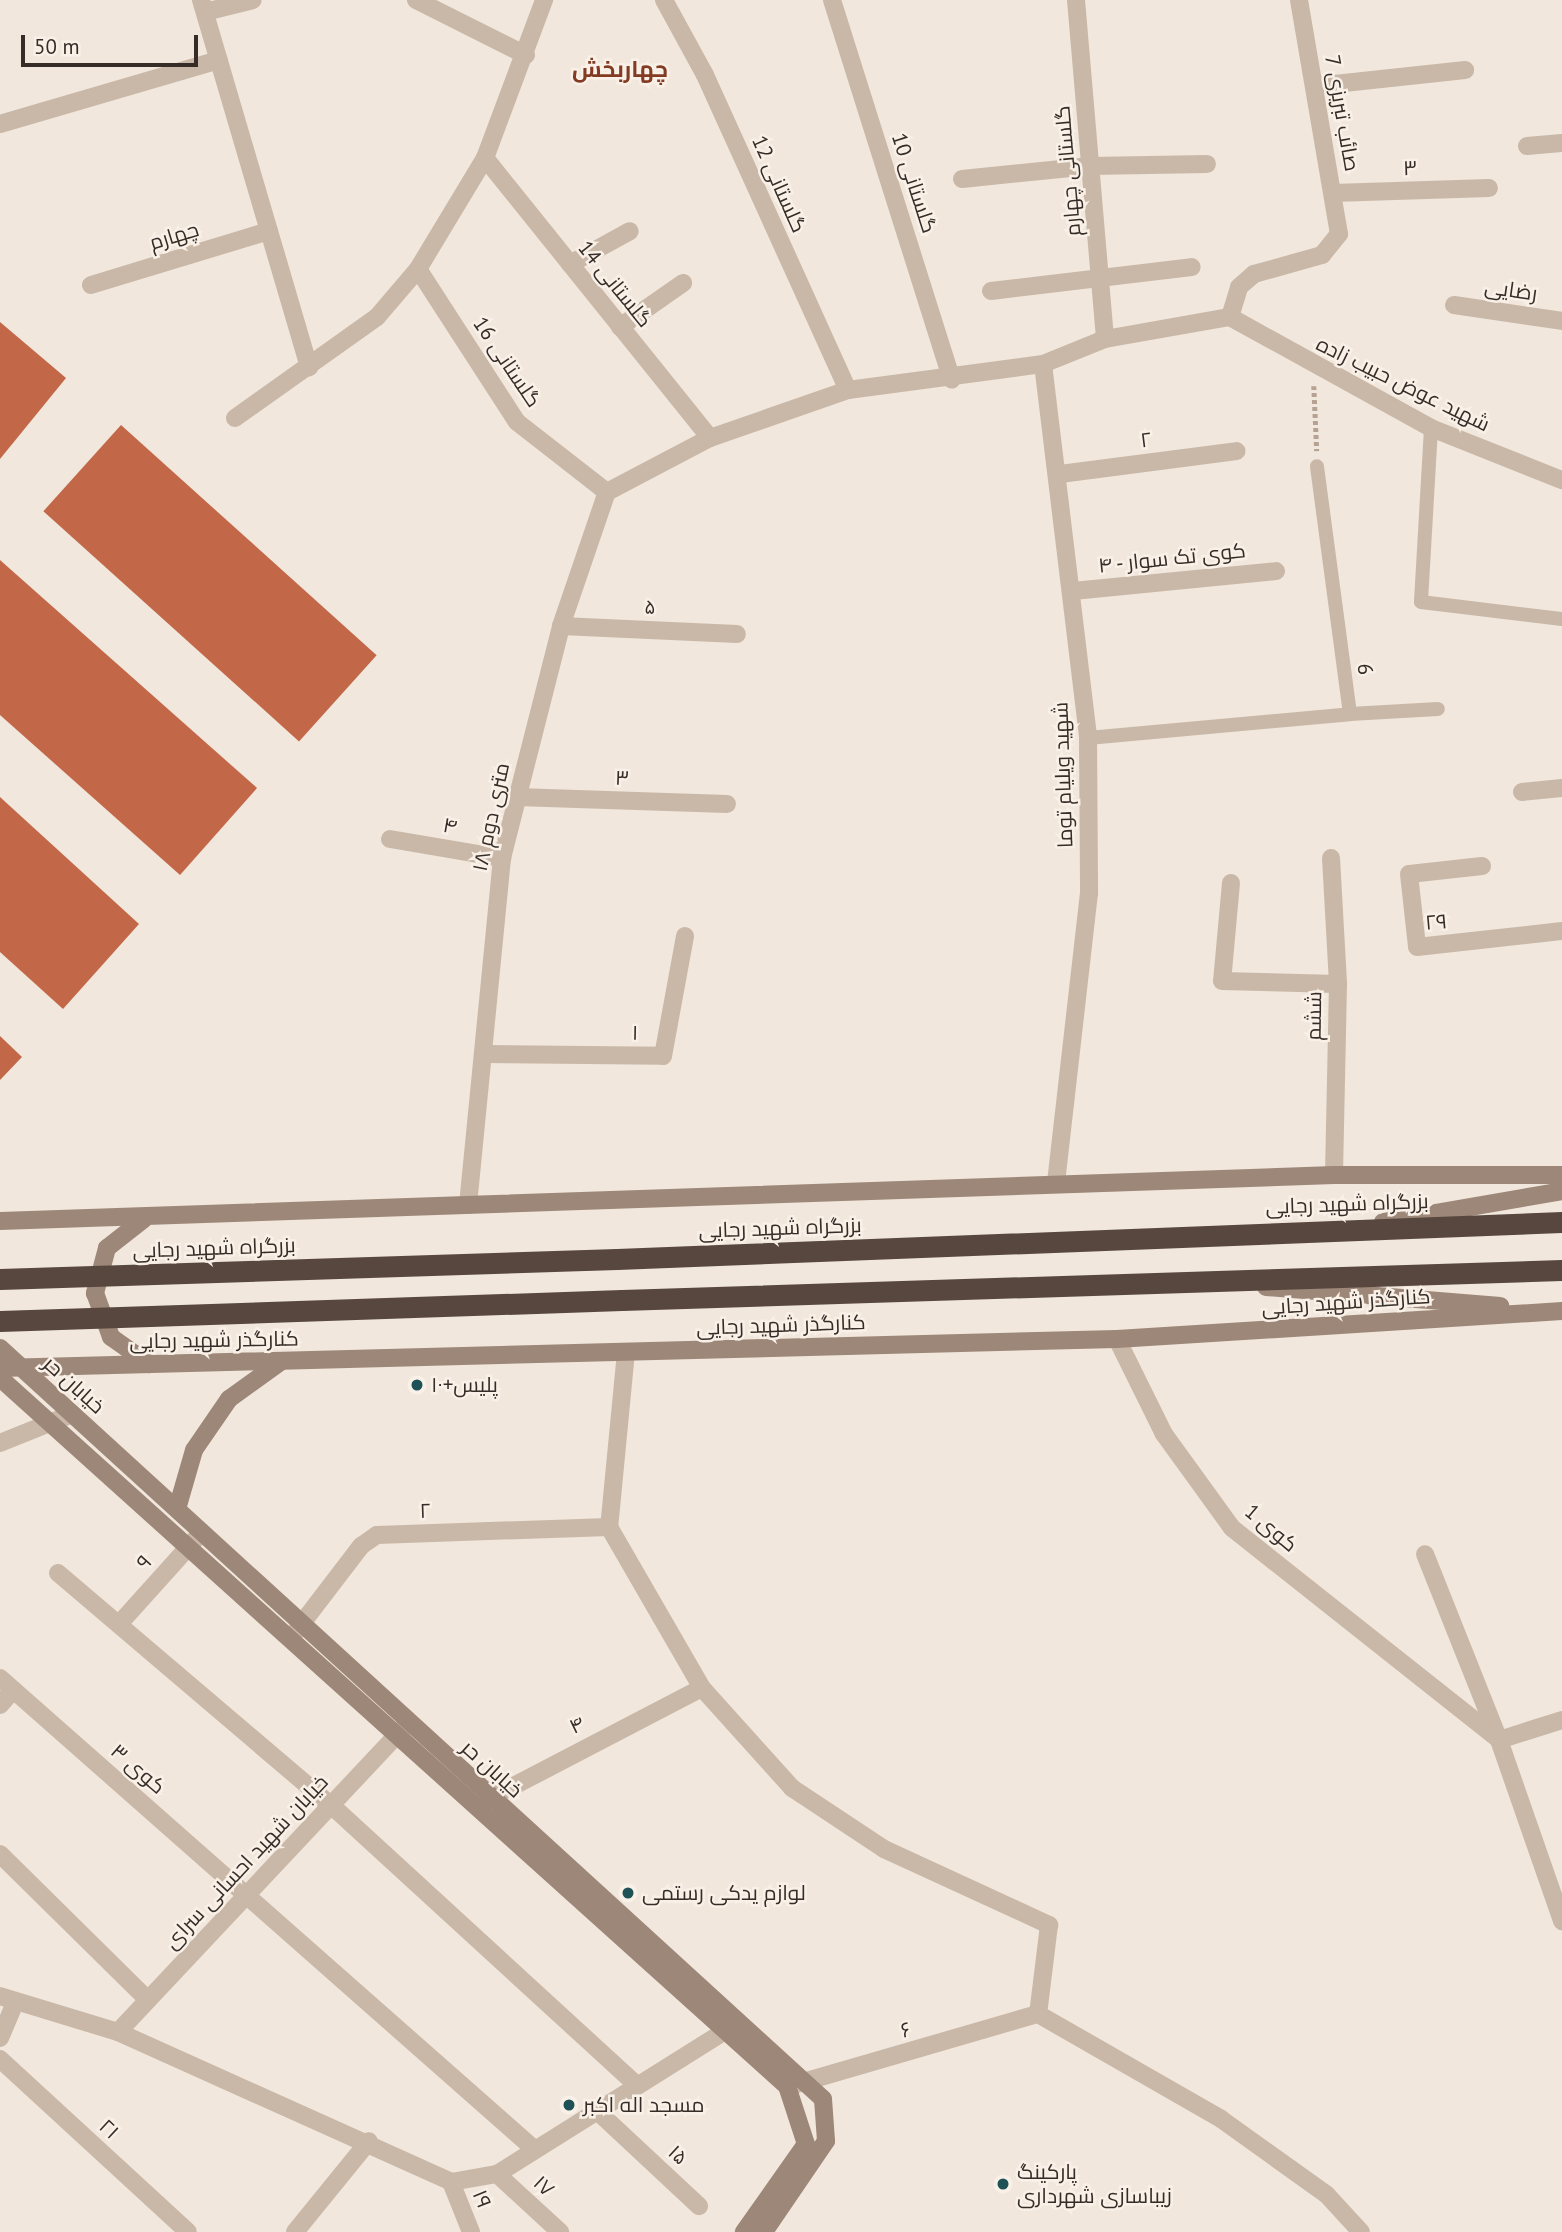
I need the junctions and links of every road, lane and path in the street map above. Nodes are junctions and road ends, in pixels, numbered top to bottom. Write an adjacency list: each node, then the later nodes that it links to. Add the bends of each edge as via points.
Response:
1 (253, 0): 8 (street)
2 (416, 0): 9 (street)
3 (544, 0): 9 (street)
4 (664, 0): 40 (street, گلستانی 12, via 705,75)
5 (832, 0): 39 (street, گلستانی 10)
6 (1076, 0): 18 (street, گلستانی چهارم)
7 (1299, 0): 12 (street, صائب تبریزی 7)
8 (203, 6): 10 (street)
9 (526, 55): 16 (street)
10 (219, 60): 13 (street); 23 (street)
11 (1465, 70): 12 (street)
12 (1316, 86): 21 (street, صائب تبریزی 7)
13 (0, 124)
14 (1562, 144): 15 (street)
15 (1527, 146)
16 (485, 158): 24 (street, گلستانی 14); 26 (street)
17 (1207, 164): 18 (street)
18 (1090, 166): 19 (street); 27 (street, گلستانی چهارم)
19 (962, 179)
20 (1489, 188): 21 (street, ۳)
21 (1333, 193): 32 (street, صائب تبریزی 7, via 1339,234 1322,255 1254,274 1239,287)
22 (629, 230): 24 (street)
23 (269, 231): 29 (street, چهارم); 37 (street)
24 (570, 264): 34 (street, گلستانی 14)
25 (1192, 267): 27 (street)
26 (418, 269): 37 (street, via 377,317); 48 (street, گلستانی 16, via 517,422)
27 (1100, 278): 30 (street); 35 (street, گلستانی چهارم)
28 (683, 283): 34 (street)
29 (91, 285)
30 (991, 291)
31 (1454, 305): 33 (street, رضایی)
32 (1230, 317): 35 (street); 38 (street, شهید عوض حبیب زاده)
33 (1562, 321)
34 (620, 327): 43 (street, گلستانی 14)
35 (1105, 339): 36 (street)
36 (1044, 364): 39 (street); 46 (street, شهید ویلیام توما)
37 (309, 367): 41 (street)
38 (1313, 368): 42 (street, شهید عوض حبیب زاده); 45 (path)
39 (952, 380): 40 (street)
40 (848, 390): 43 (street)
41 (235, 418)
42 (1431, 428): 47 (street, شهید عوض حبیب زاده); 51 (lane, via 1421,602)
43 (710, 438): 48 (street)
44 (1237, 451): 46 (street, ۲)
45 (1317, 466): 55 (lane, 6)
46 (1060, 474): 50 (street, شهید ویلیام توما)
47 (1562, 480)
48 (607, 492): 52 (street, ۱۸ متری دوم)
49 (1276, 571): 50 (street, ۴ - کوی تک سوار)
50 (1073, 591): 56 (street, شهید ویلیام توما)
51 (1562, 619)
52 (561, 626): 53 (street, ۵); 59 (street, ۱۸ متری دوم)
53 (737, 634)
54 (1438, 709): 55 (lane)
55 (1350, 714): 56 (lane)
56 (1088, 738): 72 (street, شهید ویلیام توما, via 1089,893)
57 (1562, 788): 58 (street)
58 (1522, 792)
59 (517, 797): 60 (street, ۳); 62 (street, ۱۸ متری دوم)
60 (727, 804)
61 (390, 839): 62 (street, ۴)
62 (502, 858): 69 (street, ۱۸ متری دوم)
63 (1331, 858): 68 (street, ششم)
64 (1482, 866): 66 (street, ۲۹, via 1409,874 1417,947)
65 (1231, 883): 68 (street, via 1222,981)
66 (1562, 931)
67 (685, 936): 69 (street, ۱, via 663,1056)
68 (1338, 984): 70 (street, ششم)
69 (484, 1054): 74 (street, ۱۸ متری دوم)
70 (1334, 1175): 71 (main road); 72 (main road)
71 (1562, 1175)
72 (1056, 1184): 74 (main road)
73 (1562, 1191): 78 (main road)
74 (468, 1205): 75 (main road)
75 (144, 1219): 76 (main road); 88 (main road, via 107,1248 95,1293 111,1337)
76 (0, 1221)
77 (1562, 1222): 78 (highway, بزرگراه شهید رجایی)
78 (1341, 1229): 80 (highway, بزرگراه شهید رجایی, bridge)
79 (1562, 1270): 81 (highway)
80 (0, 1279)
81 (1193, 1281): 82 (main road); 83 (highway, bridge)
82 (1562, 1311): 84 (main road, کنارگذر شهید رجایی)
83 (0, 1321)
84 (1117, 1339): 86 (main road, کنارگذر شهید رجایی); 107 (street, کوی 1, via 1164,1434 1232,1528)
85 (0, 1348): 89 (main road, خیابان حر)
86 (626, 1353): 87 (main road, کنارگذر شهید رجایی); 96 (street)
87 (279, 1363): 88 (main road, کنارگذر شهید رجایی); 95 (main road, via 229,1399 194,1450)
88 (149, 1364): 89 (main road, کنارگذر شهید رجایی)
89 (19, 1366): 90 (main road, کنارگذر شهید رجایی); 92 (main road, خیابان حر)
90 (0, 1368)
91 (0, 1378): 93 (main road, خیابان حر)
92 (72, 1414): 93 (street); 95 (main road, خیابان حر)
93 (49, 1422): 94 (street); 97 (main road, خیابان حر)
94 (0, 1443)
95 (177, 1508): 97 (main road, خیابان حر)
96 (609, 1527): 101 (street, ۲, via 377,1535 361,1546); 103 (street)
97 (197, 1539): 100 (street, ۹); 101 (main road, خیابان حر)
98 (1425, 1554): 107 (street)
99 (58, 1573): 100 (street)
100 (120, 1623): 109 (street)
101 (297, 1631): 106 (main road, خیابان حر)
102 (7, 1684): 104 (street); 111 (street, کوی ۳)
103 (702, 1688): 108 (street, ۴); 115 (street, via 792,1788 884,1849 1049,1925)
104 (0, 1705)
105 (1562, 1720): 107 (street)
106 (402, 1729): 108 (main road, خیابان حر); 109 (street, خیابان شهید احسانی سرای)
107 (1499, 1740): 112 (street)
108 (481, 1801): 116 (main road, خیابان حر); 118 (main road, خیابان حر)
109 (331, 1805): 111 (street, خیابان شهید احسانی سرای); 122 (street)
110 (0, 1854): 114 (street)
111 (247, 1894): 114 (street, خیابان شهید احسانی سرای); 126 (street, کوی ۳)
112 (1562, 1921)
113 (7, 1999): 117 (street); 119 (street)
114 (148, 2000): 117 (street, خیابان شهید احسانی سرای)
115 (1038, 2014): 121 (street, ۶); 136 (street, via 1221,2119 1327,2195)
116 (738, 2023): 118 (street); 121 (main road, خیابان حر)
117 (118, 2032): 125 (street)
118 (722, 2032): 122 (street); 123 (main road, خیابان حر)
119 (0, 2038)
120 (0, 2059): 130 (street, ۲۱)
121 (808, 2083): 123 (street, ۶); 135 (main road, خیابان حر, via 823,2099 827,2141)
122 (634, 2084): 124 (street)
123 (787, 2086): 134 (main road, via 806,2144)
124 (596, 2110): 126 (street); 129 (street, ۱۵)
125 (369, 2141): 128 (street); 131 (street)
126 (534, 2149): 127 (street)
127 (498, 2174): 128 (street); 133 (street, ۱۷)
128 (451, 2182): 132 (street, ۱۹)
129 (699, 2206)
130 (188, 2232)
131 (295, 2232)
132 (471, 2232)
133 (560, 2232)
134 (744, 2232)
135 (764, 2232)
136 (1361, 2232)

